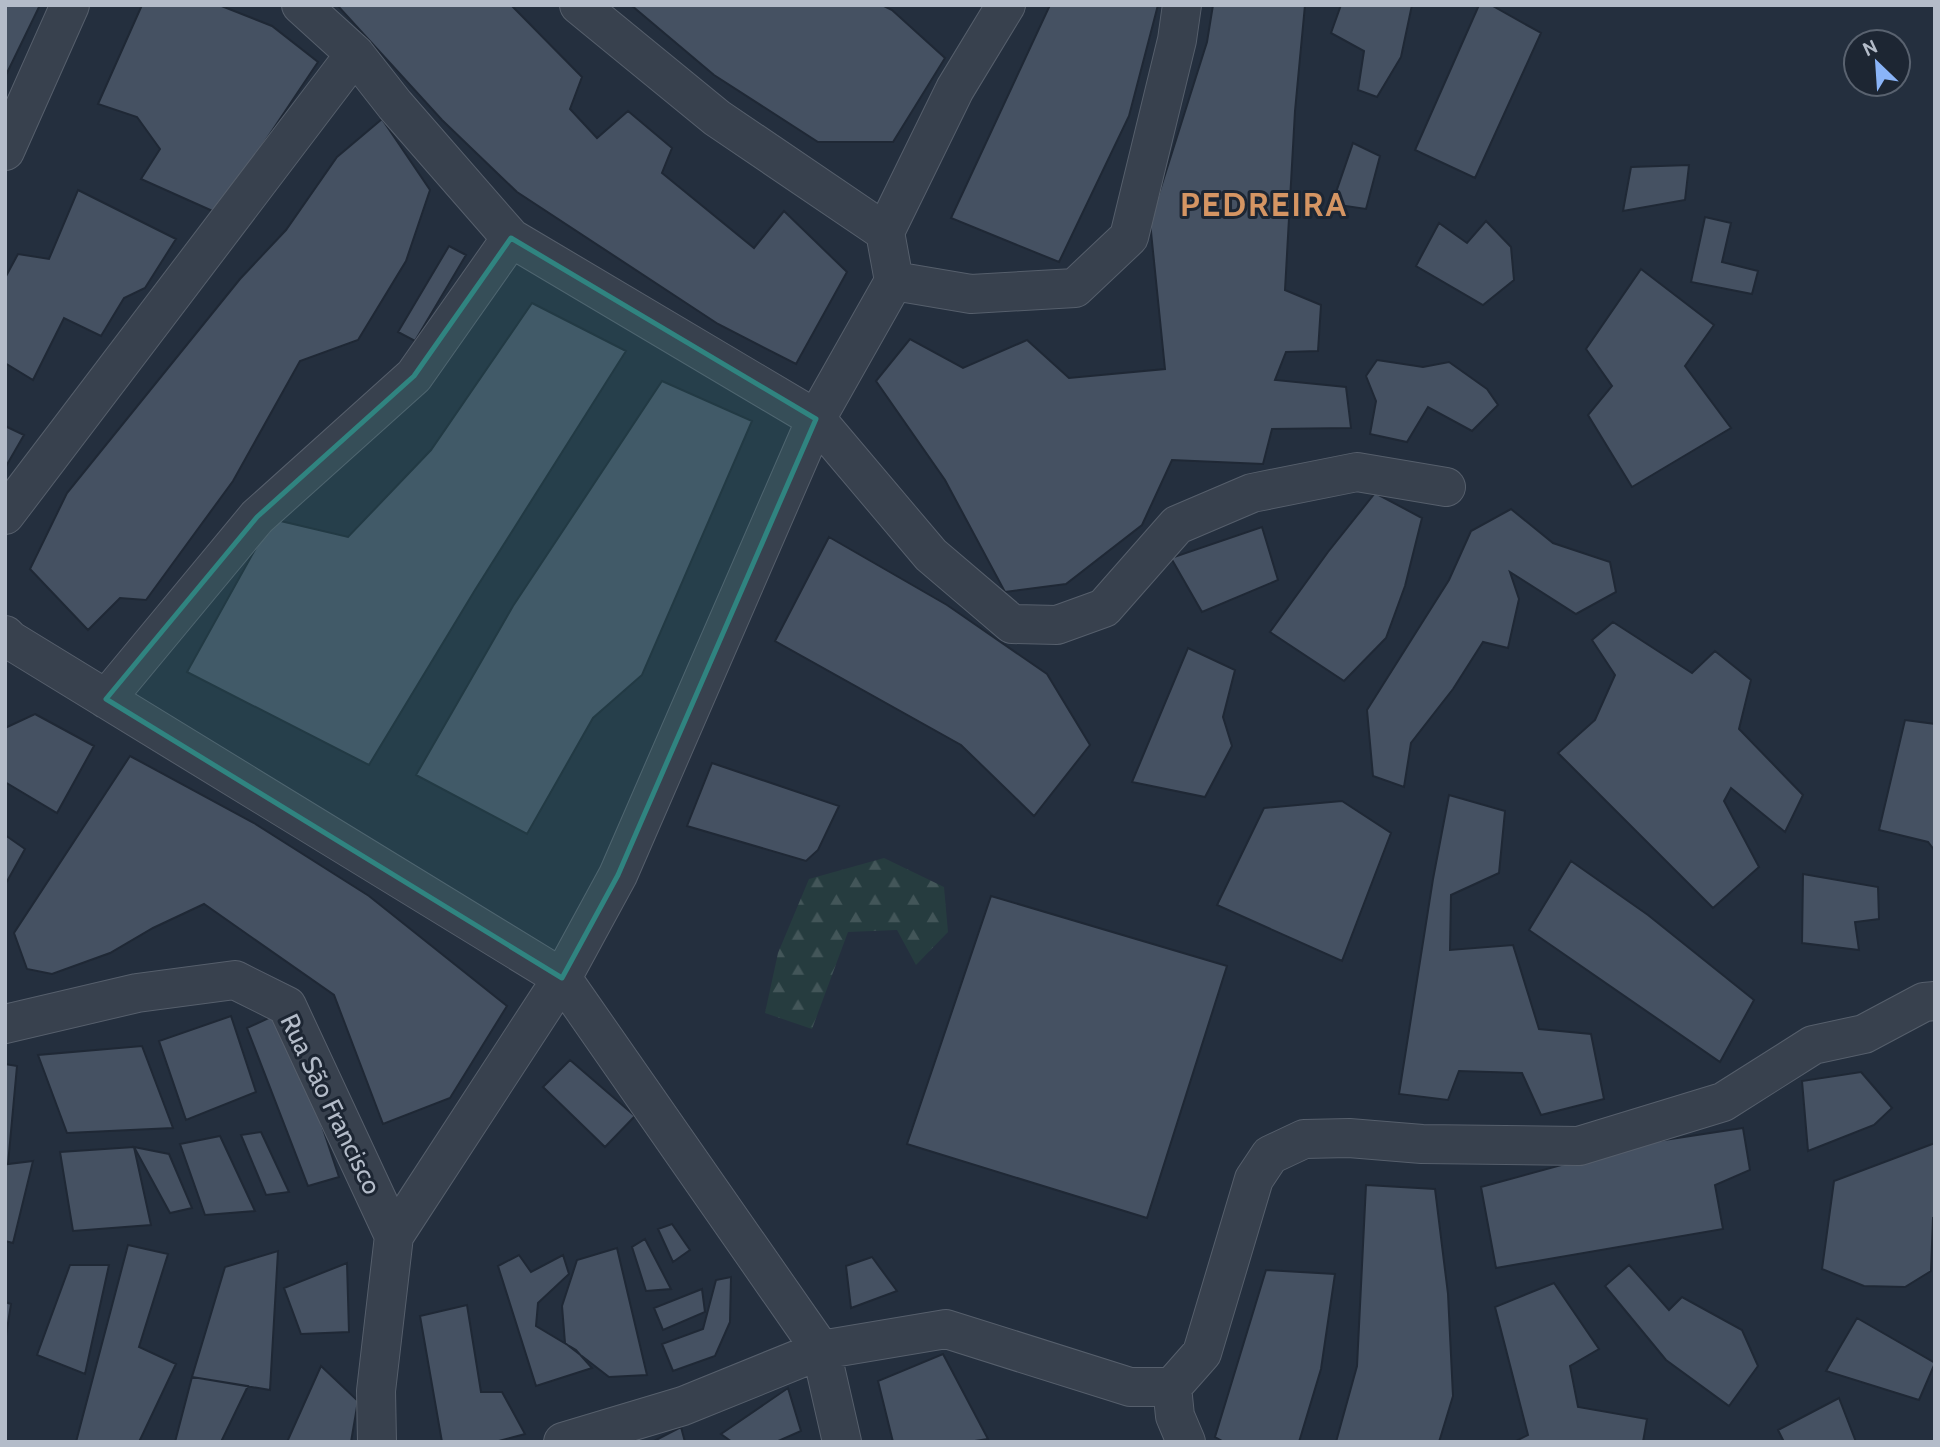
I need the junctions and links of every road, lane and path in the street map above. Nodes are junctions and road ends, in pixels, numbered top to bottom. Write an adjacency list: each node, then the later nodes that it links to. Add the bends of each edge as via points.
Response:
1 (70, 5): 7 (street)
2 (301, 5): 6 (street)
3 (579, 5): 8 (street, via 717,118)
4 (1006, 5): 8 (street, via 955,89)
5 (1182, 5): 10 (street, via 1129,237 1075,288 971,294)
6 (355, 54): 9 (street); 13 (street)
7 (5, 151)
8 (885, 232): 10 (street)
9 (511, 238): 11 (street); 15 (street, via 414,376 257,517)
10 (894, 281): 11 (street)
11 (816, 419): 12 (street, via 931,555 1012,624 1057,625 1104,608 1177,525 1252,493 1357,472); 16 (street, via 618,876)
12 (1446, 487)
13 (5, 515)
14 (5, 635): 15 (street)
15 (106, 699): 16 (street)
16 (562, 978): 19 (street); 20 (street)
17 (1935, 1001): 21 (street, via 1924,1002 1864,1034 1813,1045 1723,1102 1578,1146 1304,1139 1270,1155 1254,1179 1202,1353)
18 (5, 1024): 19 (street, Rua São Francisco, via 137,993 235,980 270,996 287,1006)
19 (394, 1236): 22 (street, via 376,1391)
20 (821, 1350): 21 (street, via 946,1329 1130,1387); 23 (street, via 684,1406); 24 (street)
21 (1172, 1387): 25 (street, via 1175,1416)
22 (377, 1442)
23 (563, 1442)
24 (842, 1442)
25 (1186, 1442)

